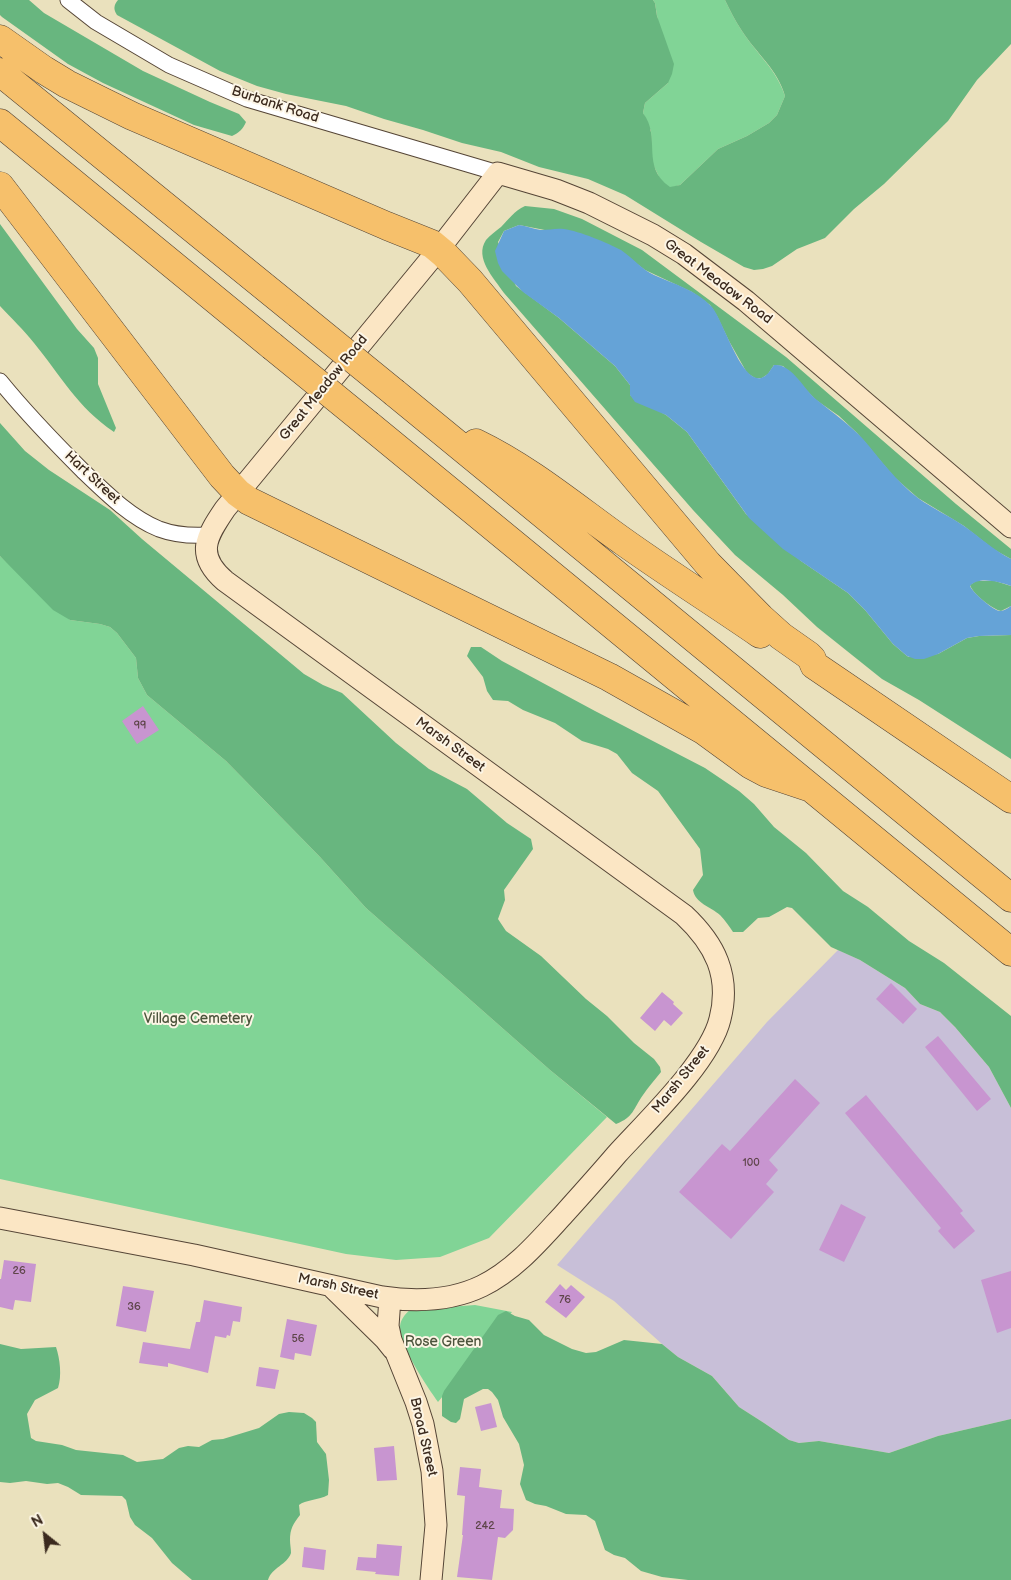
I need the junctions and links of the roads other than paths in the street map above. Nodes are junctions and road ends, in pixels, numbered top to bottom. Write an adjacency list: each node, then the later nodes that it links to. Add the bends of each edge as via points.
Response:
1 (68, 0): 5 (street, Burbank Road, via 96,22 169,64 247,99)
2 (0, 38): 7 (highway, via 67,84 132,116)
3 (0, 72): 9 (highway, bridge)
4 (0, 123): 14 (highway, bridge)
5 (498, 173): 7 (street, Great Meadow Road); 11 (street, Great Meadow Road, via 588,202 684,254 746,301)
6 (0, 186): 10 (highway, via 216,469)
7 (439, 249): 10 (street, Great Meadow Road); 13 (highway, via 470,281 708,564 761,618 808,655)
8 (0, 381): 12 (street, Hart Street, via 63,452 132,513 166,531 190,536)
9 (440, 430): 13 (highway, via 478,444 515,465 798,661 807,666); 16 (highway)
10 (238, 493): 12 (street, Great Meadow Road); 14 (highway, via 261,509 637,692 703,730 766,773)
11 (1011, 528)
12 (208, 535): 20 (street, Marsh Street, via 207,556 218,575 669,902 705,937 721,972 724,994 721,1014 704,1054 527,1253 494,1280 468,1292 433,1299)
13 (814, 665): 15 (highway)
14 (811, 788): 17 (highway)
15 (1011, 799)
16 (1011, 898)
17 (1011, 952)
18 (0, 1218): 19 (street, Marsh Street, via 194,1255)
19 (332, 1287): 20 (street, Marsh Street); 21 (street)
20 (390, 1298): 21 (street, Broad Street, via 389,1332)
21 (396, 1354): 22 (street, Broad Street, via 423,1424 432,1470 436,1526)
22 (431, 1580)

